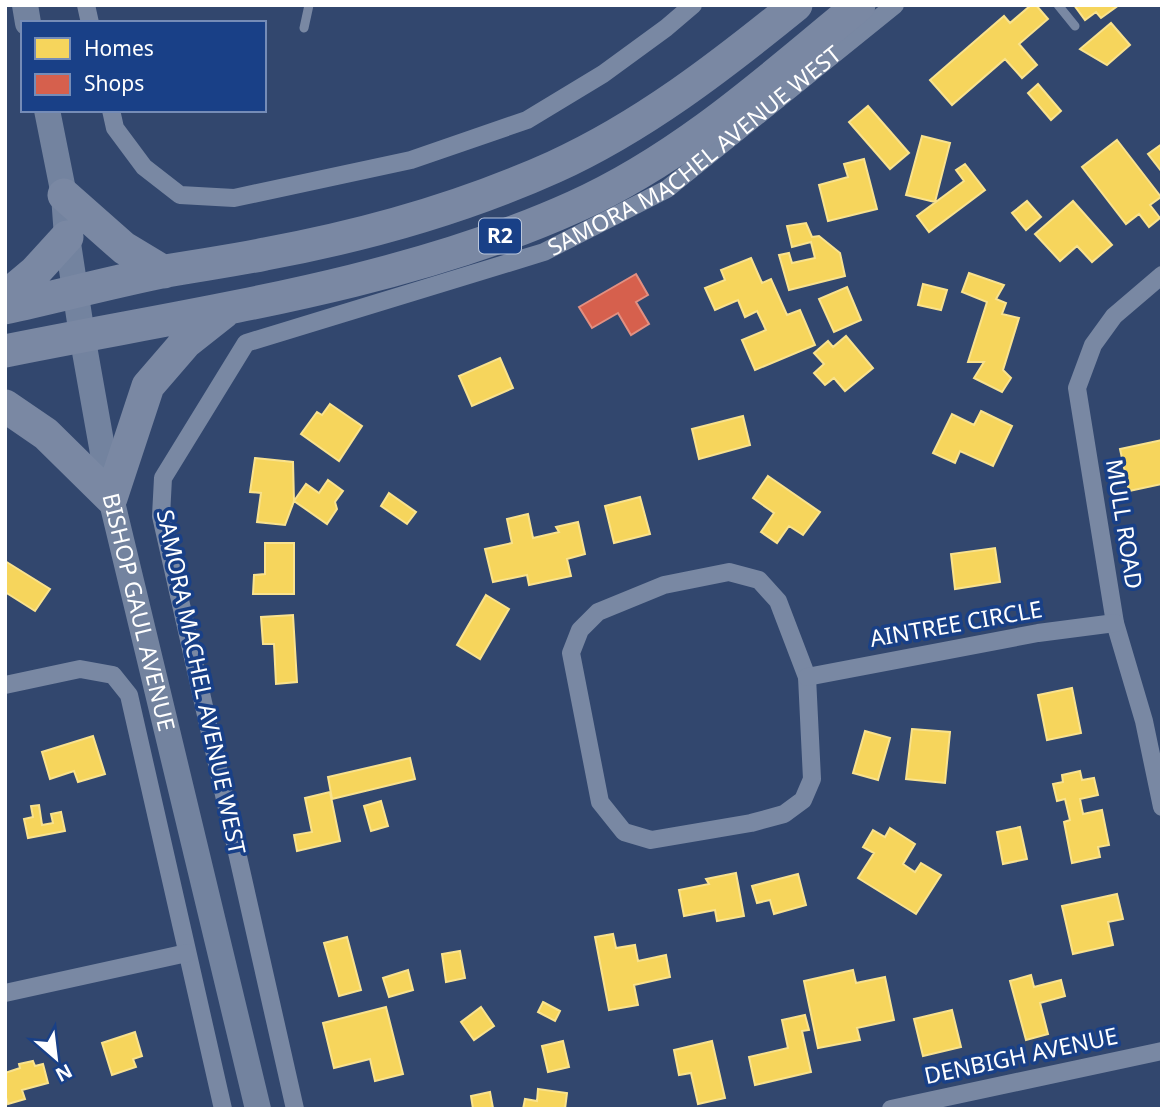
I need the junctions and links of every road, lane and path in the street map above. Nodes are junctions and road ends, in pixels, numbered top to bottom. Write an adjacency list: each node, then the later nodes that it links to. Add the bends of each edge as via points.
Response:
1 (309, 5): 8 (lane)
2 (693, 5): 10 (street, via 603,74 527,120 411,159 234,198 180,195 144,167 115,128)
3 (796, 5): 13 (highway, R2, via 734,56 615,136 555,167 409,219 266,254)
4 (859, 5): 17 (highway, SAMORA MACHEL AVENUE WEST / R2, via 709,127 576,206 472,247)
5 (895, 5): 34 (street, SAMORA MACHEL AVENUE WEST, via 667,190 544,252 246,343 163,478 161,516)
6 (1058, 5): 7 (lane)
7 (1075, 26)
8 (304, 28)
9 (47, 112): 11 (main road, BISHOP GAUL AVENUE)
10 (111, 112)
11 (64, 195): 12 (main road, BISHOP GAUL AVENUE); 13 (highway, via 124,248)
12 (67, 237): 15 (main road, BISHOP GAUL AVENUE); 16 (highway)
13 (164, 272): 15 (highway, R2)
14 (1162, 275): 23 (street, MULL ROAD, via 1114,316 1093,345 1077,388)
15 (77, 292): 18 (highway, R2); 19 (main road, BISHOP GAUL AVENUE)
16 (5, 297)
17 (230, 307): 19 (highway, SAMORA MACHEL AVENUE WEST / R2); 22 (highway, via 186,342 148,386)
18 (5, 308)
19 (82, 335): 20 (highway, R2); 22 (main road, BISHOP GAUL AVENUE)
20 (5, 351)
21 (5, 406): 22 (highway, via 46,434)
22 (111, 498): 33 (main road, BISHOP GAUL AVENUE)
23 (1115, 623): 24 (street, AINTREE CIRCLE); 26 (street, MULL ROAD)
24 (807, 677): 24 (street, via 812,779 803,800 784,814 651,840 624,832 600,803 570,653 580,630 598,612 664,585 729,572 759,580 778,601)
25 (5, 685): 28 (street, BISHOP GAUL AVENUE, via 80,669 113,675 130,695)
26 (1153, 720): 27 (street, MULL ROAD)
27 (1162, 807)
28 (187, 953): 29 (street); 32 (street, BISHOP GAUL AVENUE)
29 (5, 993)
30 (1162, 1051): 31 (street, DENBIGH AVENUE)
31 (898, 1108)
32 (223, 1109)
33 (258, 1109)
34 (295, 1109)

